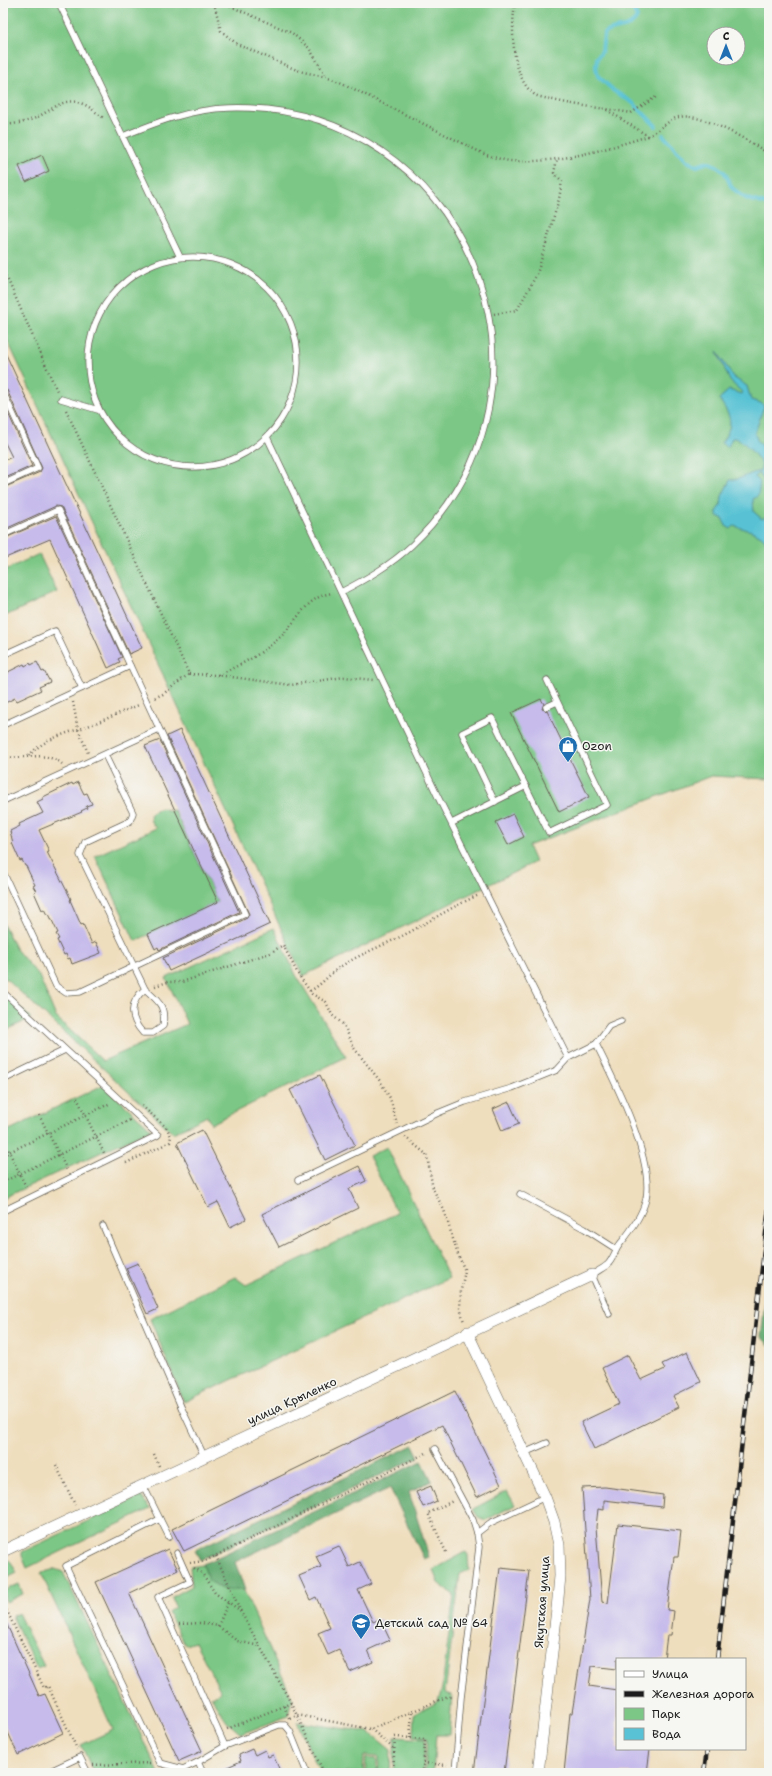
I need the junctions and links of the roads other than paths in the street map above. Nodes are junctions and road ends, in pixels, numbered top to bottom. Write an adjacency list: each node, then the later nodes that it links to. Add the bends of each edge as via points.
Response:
1 (60, 3): 2 (lane)
2 (123, 136): 3 (lane); 10 (lane, via 157,122 192,112 228,108 264,109 300,115 335,126 367,142 397,162 424,187 447,215 466,246 480,279 489,315 493,357 490,399 480,440 463,479 440,515 412,546 378,572)
3 (180, 256): 6 (lane, via 148,266 120,285 99,312 88,344 88,378); 7 (lane, via 209,257 237,266 262,281 281,303 294,329 299,358 296,387 285,414)
4 (3, 392): 8 (lane, via 38,468)
5 (61, 399): 6 (lane)
6 (98, 410): 7 (lane, via 118,436 144,456 176,466 208,466 240,456)
7 (267, 437): 10 (lane)
8 (3, 484)
9 (3, 535): 12 (lane, via 58,510)
10 (341, 592): 23 (lane)
11 (3, 655): 14 (lane, via 55,631)
12 (130, 666): 14 (lane); 18 (lane)
13 (547, 680): 15 (lane)
14 (82, 688): 17 (lane)
15 (557, 702): 16 (lane); 20 (lane, via 606,805 549,833)
16 (546, 707)
17 (3, 725)
18 (159, 728): 19 (lane); 25 (lane, via 245,914)
19 (105, 754): 21 (lane); 25 (lane, via 133,813 130,821 85,842 80,855)
20 (526, 786): 22 (lane); 22 (lane, via 492,718 462,733)
21 (3, 801)
22 (495, 802): 23 (lane)
23 (452, 823): 31 (lane)
24 (3, 872): 25 (lane, via 56,986 66,993 80,992)
25 (132, 966): 26 (lane)
26 (144, 989): 26 (lane, via 158,1001 165,1013 163,1026 153,1033 143,1033 136,1026 132,1015 134,1000)
27 (3, 992): 30 (lane)
28 (621, 1021): 29 (lane, via 609,1026)
29 (596, 1044): 31 (lane); 37 (lane, via 623,1098 647,1177 646,1200 632,1228)
30 (65, 1050): 32 (lane); 35 (lane, via 158,1135)
31 (568, 1058): 33 (lane, via 557,1070 512,1088 465,1102 399,1130)
32 (3, 1080)
33 (298, 1180)
34 (520, 1194): 37 (lane, via 585,1228)
35 (3, 1211)
36 (103, 1226): 44 (lane)
37 (616, 1248): 38 (lane, via 609,1263)
38 (592, 1274): 39 (lane); 40 (street, улица Крыленко)
39 (609, 1314)
40 (467, 1332): 43 (street, Якутская улица); 44 (street, улица Крыленко)
41 (547, 1442): 43 (lane)
42 (436, 1449): 48 (lane)
43 (524, 1453): 46 (street, Якутская улица)
44 (204, 1456): 45 (street, улица Крыленко)
45 (143, 1485): 47 (lane); 50 (street, улица Крыленко)
46 (545, 1497): 48 (lane, via 490,1523); 59 (street, Якутская улица, via 559,1545 560,1576)
47 (160, 1519): 49 (lane); 53 (lane, via 66,1566 160,1763 183,1769)
48 (477, 1533): 58 (lane, via 479,1547)
49 (169, 1537)
50 (3, 1551)
51 (177, 1554): 52 (lane, via 190,1582 158,1597)
52 (225, 1746): 53 (lane); 57 (lane, via 285,1725 290,1731)
53 (198, 1762): 56 (lane)
54 (46, 1773): 55 (lane, via 80,1757)
55 (88, 1773)
56 (203, 1773)
57 (307, 1773)
58 (454, 1773)
59 (538, 1773)

